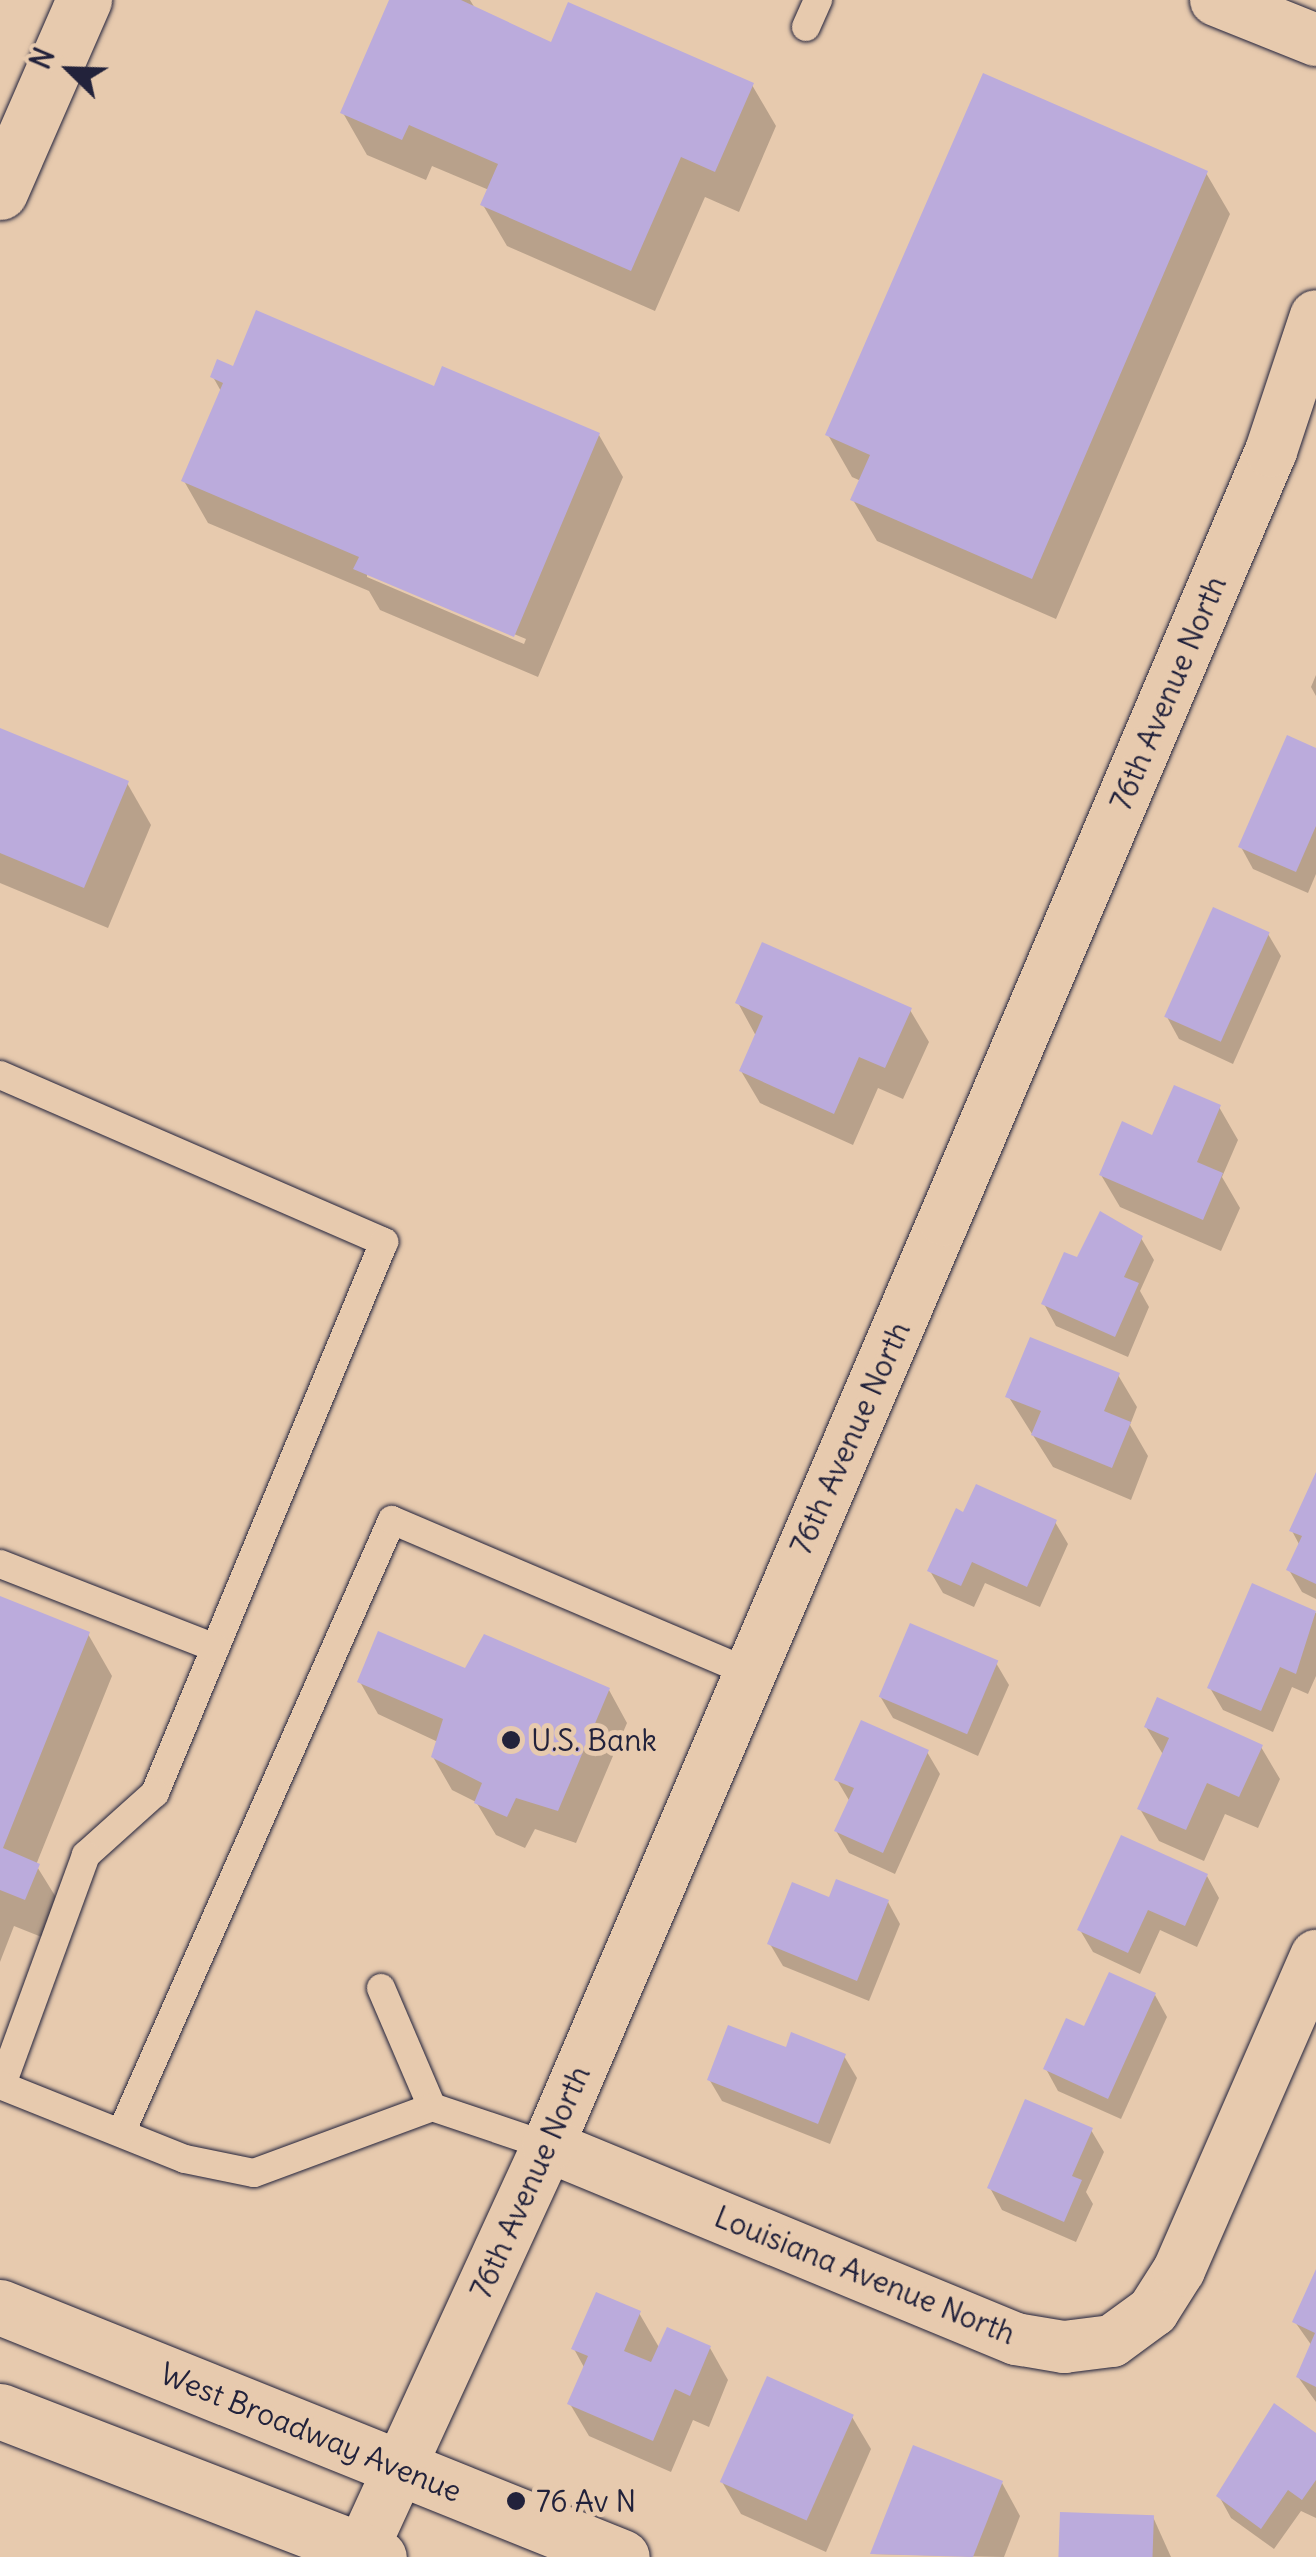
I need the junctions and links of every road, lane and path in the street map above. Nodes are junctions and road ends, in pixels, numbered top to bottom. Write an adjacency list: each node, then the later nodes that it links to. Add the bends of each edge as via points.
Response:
1 (84, 0): 6 (street)
2 (818, 0): 4 (lane)
3 (1216, 0): 5 (street)
4 (806, 26)
5 (1316, 40)
6 (0, 192)
7 (1316, 316): 11 (street, 76th Avenue North, via 1271,451)
8 (0, 1075): 10 (lane, via 384,1242)
9 (0, 1564): 10 (lane)
10 (215, 1648): 14 (lane, via 154,1793 86,1854)
11 (748, 1672): 16 (lane, via 392,1520); 17 (street, 76th Avenue North)
12 (1316, 1956): 17 (street, Louisiana Avenue North, via 1179,2270 1152,2311 1112,2341 1064,2347 1016,2339)
13 (381, 1988): 15 (lane)
14 (1, 2085): 16 (lane)
15 (432, 2107): 16 (lane, via 254,2173 185,2159); 17 (lane)
16 (122, 2133)
17 (548, 2146): 20 (street, 76th Avenue North)
18 (0, 2306): 20 (street, West Broadway Avenue)
19 (0, 2411): 21 (street)
20 (399, 2467): 21 (street, 76th Avenue North); 22 (street, West Broadway Avenue)
21 (367, 2555)
22 (622, 2557)

